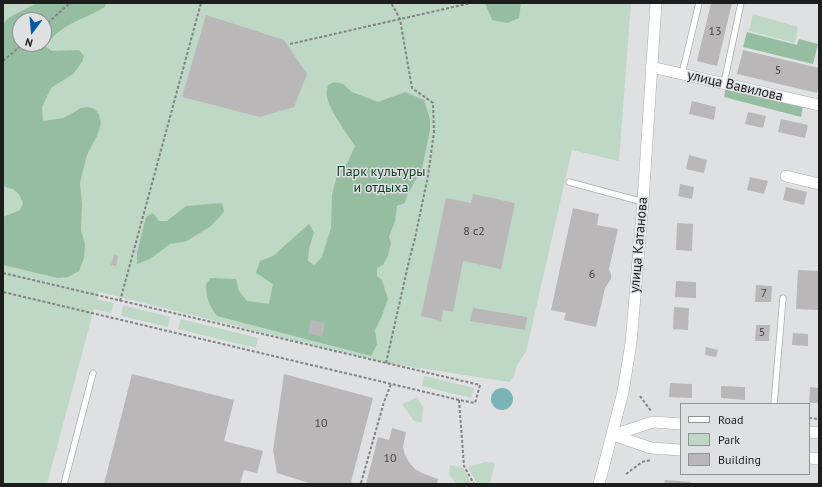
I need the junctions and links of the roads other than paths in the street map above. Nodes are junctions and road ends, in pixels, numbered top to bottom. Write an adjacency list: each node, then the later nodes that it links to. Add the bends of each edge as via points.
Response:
1 (656, 3): 4 (street, улица Катанова)
2 (699, 3): 5 (lane)
3 (741, 3): 6 (lane)
4 (652, 67): 5 (street, улица Вавилова); 11 (street, улица Катанова)
5 (682, 74): 6 (street, улица Вавилова)
6 (724, 83): 7 (street, улица Вавилова)
7 (819, 105)
8 (786, 176): 10 (street)
9 (569, 182): 11 (lane)
10 (819, 184)
11 (643, 202): 16 (street, улица Катанова, via 631,342)
12 (783, 298): 14 (lane)
13 (93, 373): 18 (lane)
14 (774, 403)
15 (680, 424): 16 (street, via 653,422)
16 (613, 435): 17 (street, via 651,448); 19 (street, улица Катанова)
17 (680, 450)
18 (64, 484)
19 (599, 484)

